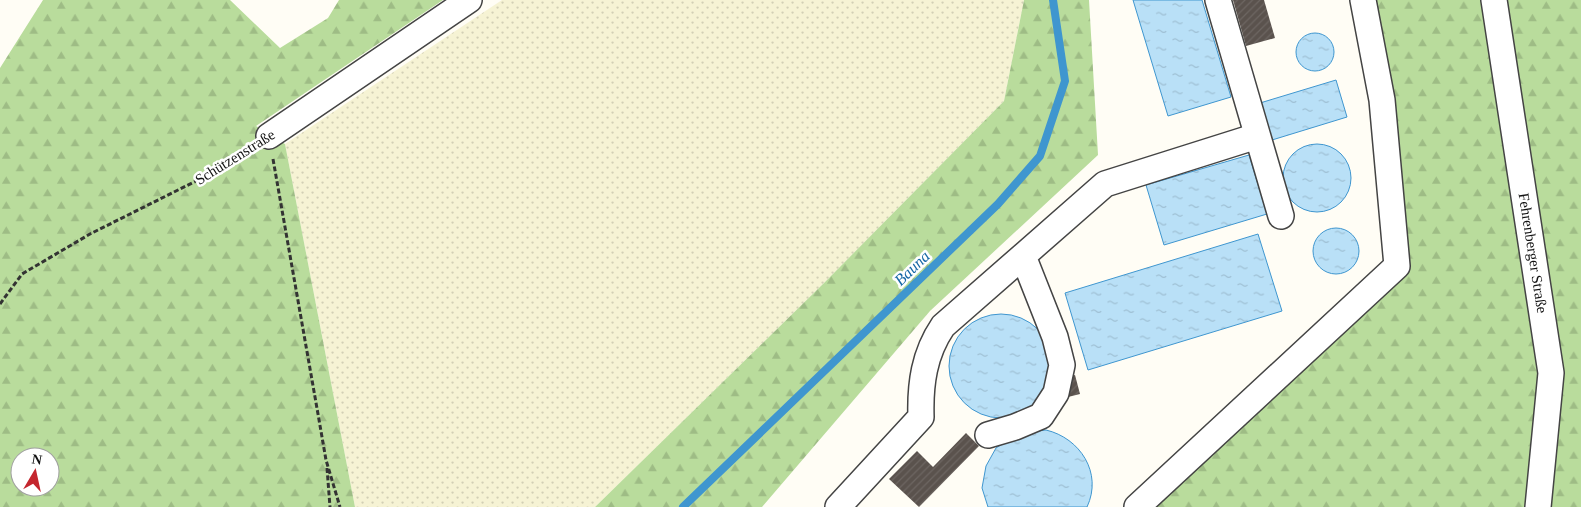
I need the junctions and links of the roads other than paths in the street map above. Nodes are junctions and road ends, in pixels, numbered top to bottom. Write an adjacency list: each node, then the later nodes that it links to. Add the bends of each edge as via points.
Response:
1 (468, 0): 5 (street, Schützenstraße)
2 (1218, 0): 6 (street)
3 (1363, 0): 12 (street, via 1382,100 1397,266)
4 (1494, 0): 13 (street, Fehrenberger Straße, via 1551,373)
5 (269, 136)
6 (1257, 136): 7 (street); 8 (street, via 1105,184)
7 (1281, 216)
8 (1023, 256): 9 (street, via 1055,337 1062,365 1056,393 1041,416); 10 (street, via 943,326 932,342 925,362 920,394 921,417)
9 (988, 434)
10 (858, 496): 11 (street)
11 (838, 507)
12 (1137, 507)
13 (1538, 507)

